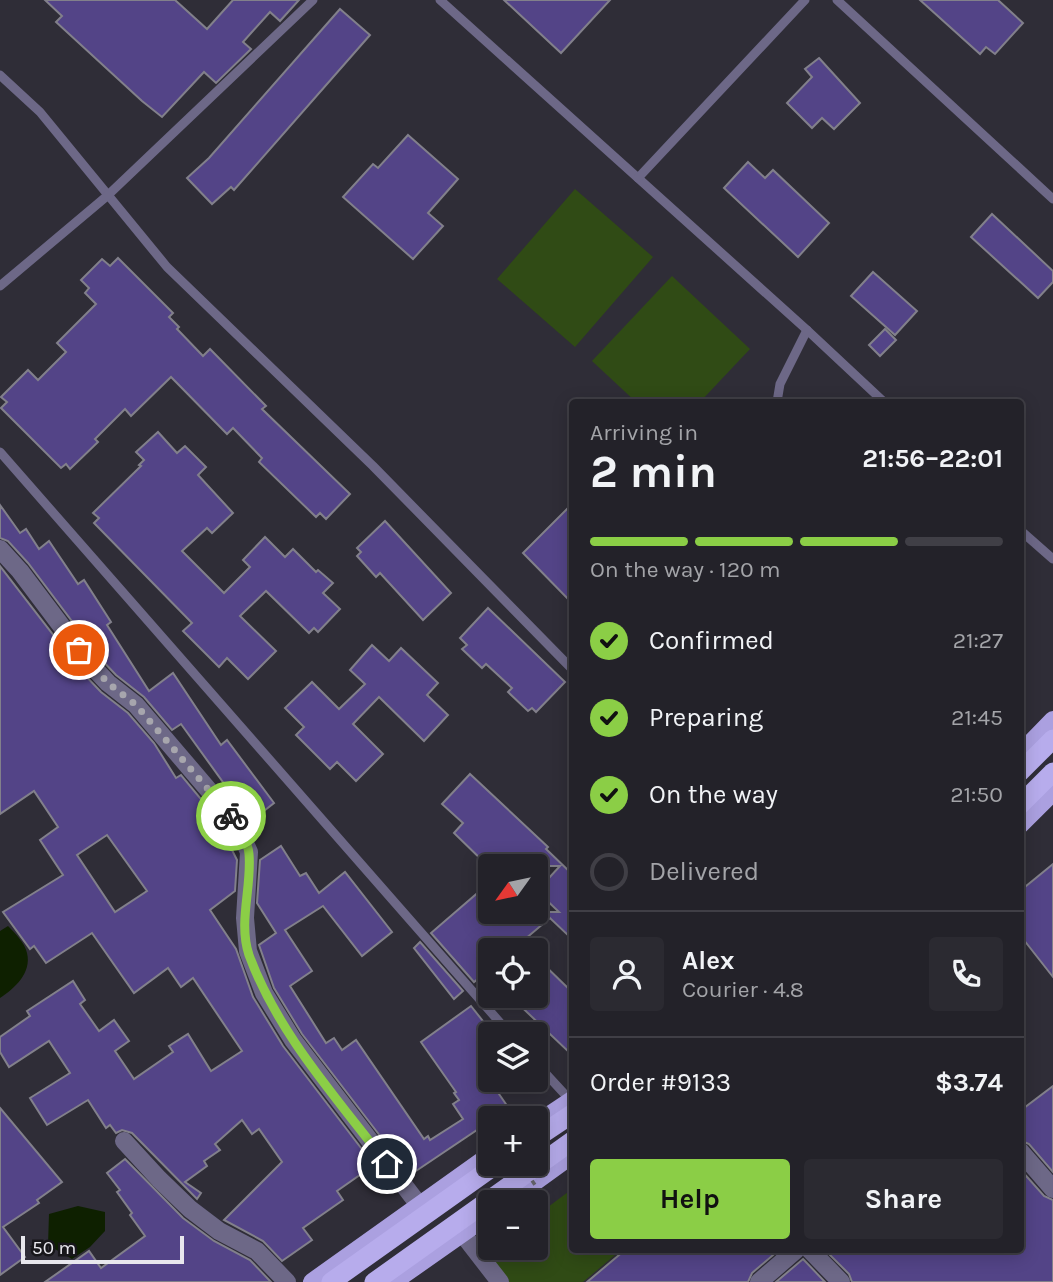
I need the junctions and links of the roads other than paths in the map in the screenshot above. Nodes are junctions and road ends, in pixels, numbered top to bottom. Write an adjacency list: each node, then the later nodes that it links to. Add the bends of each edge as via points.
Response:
1 (313, 0): 7 (lane)
2 (440, 0): 6 (lane)
3 (805, 0): 6 (lane)
4 (837, 0): 8 (lane)
5 (0, 75): 7 (lane, via 40,112)
6 (638, 178): 10 (lane)
7 (107, 196): 9 (lane); 17 (lane, via 167,267 373,466)
8 (1053, 199)
9 (0, 286)
10 (807, 330): 11 (lane, via 780,384); 12 (lane)
11 (778, 399)
12 (881, 399)
13 (0, 452): 26 (lane)
14 (1024, 534): 16 (lane)
15 (0, 549): 41 (street, via 90,664 136,705 235,821 249,852 248,951 264,993 293,1040)
16 (1053, 559)
17 (569, 666)
18 (1053, 720): 20 (main road)
19 (1053, 739): 21 (highway)
20 (1024, 750)
21 (1024, 768)
22 (1053, 772): 24 (highway)
23 (1053, 792): 25 (main road)
24 (1024, 802)
25 (1024, 821)
26 (499, 1022)
27 (548, 1077): 28 (lane)
28 (569, 1102)
29 (569, 1107): 31 (main road)
30 (569, 1108): 32 (highway)
31 (548, 1118)
32 (548, 1127)
33 (124, 1141): 46 (street, via 190,1209 257,1251)
34 (569, 1143): 49 (highway)
35 (1024, 1156): 39 (street)
36 (569, 1157): 40 (main road)
37 (478, 1163): 41 (main road)
38 (480, 1176): 48 (highway)
39 (1053, 1189)
40 (524, 1190)
41 (419, 1205): 47 (main road)
42 (478, 1222): 43 (main road)
43 (462, 1233): 50 (main road); 51 (street)
44 (793, 1253): 52 (street)
45 (813, 1253): 53 (street)
46 (287, 1282)
47 (312, 1282)
48 (331, 1282)
49 (374, 1282)
50 (393, 1282)
51 (500, 1282)
52 (759, 1282)
53 (841, 1282)

